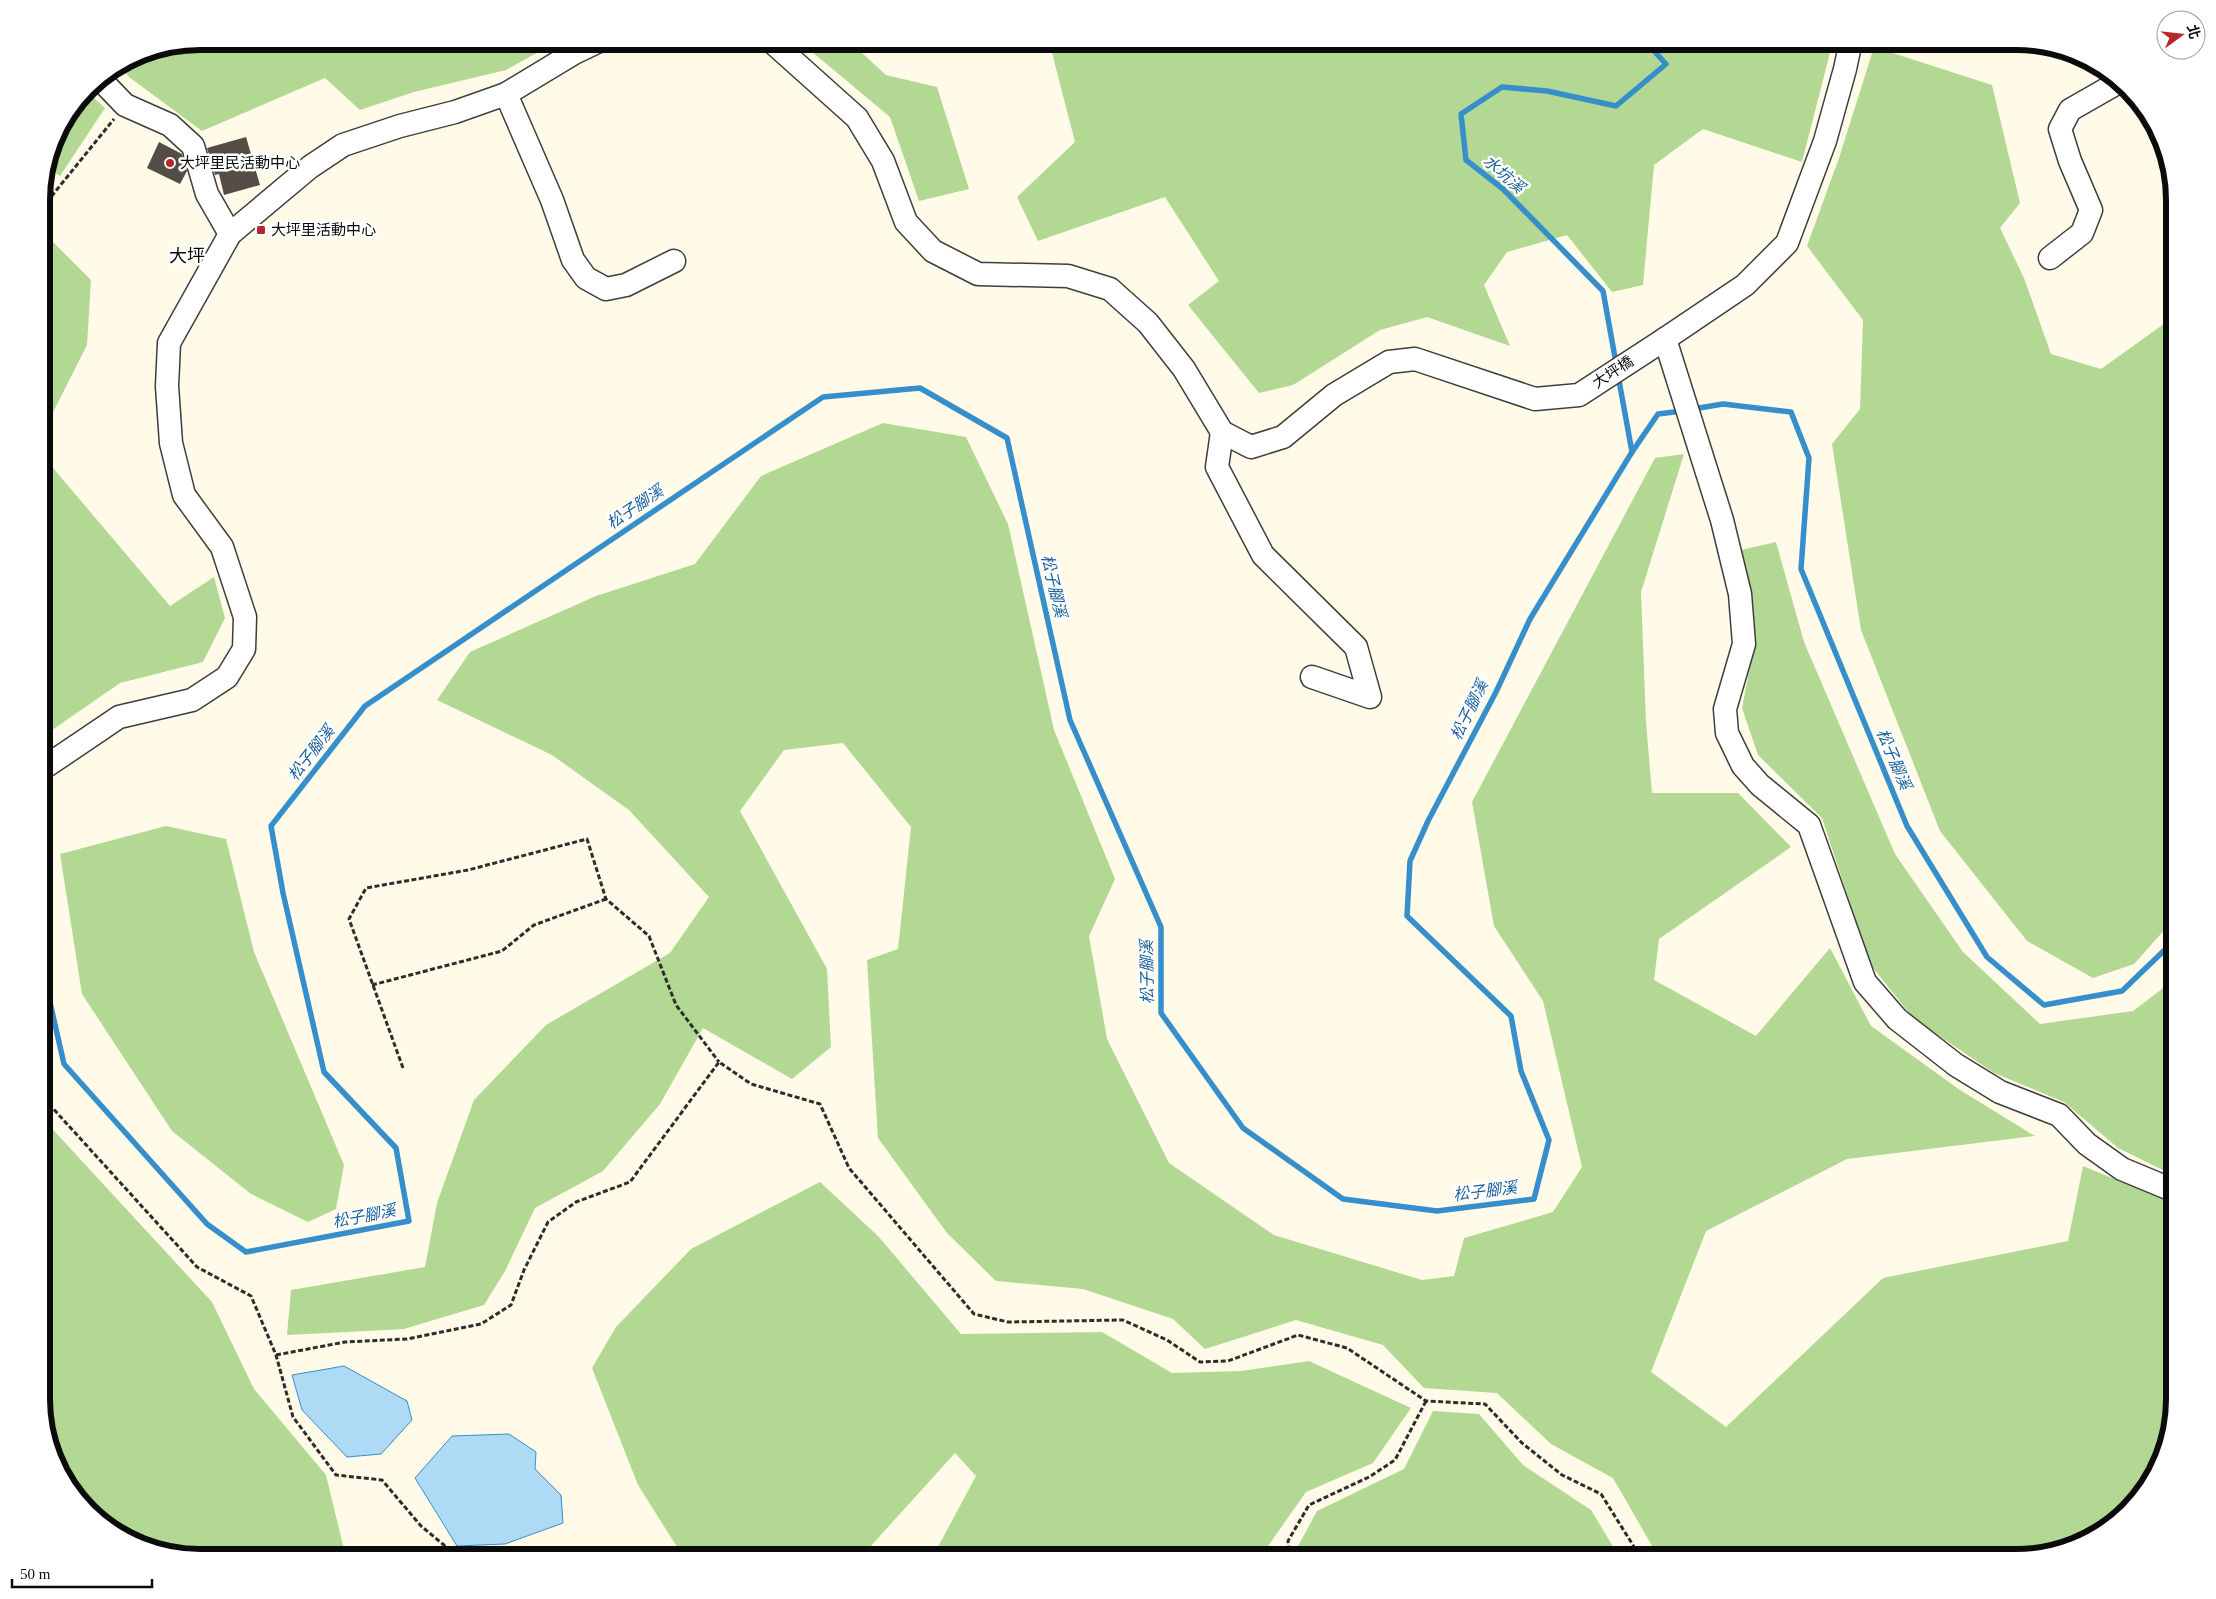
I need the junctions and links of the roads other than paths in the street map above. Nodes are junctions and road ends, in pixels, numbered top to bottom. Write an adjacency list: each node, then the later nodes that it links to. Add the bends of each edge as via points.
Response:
1 (580, 50): 6 (street)
2 (780, 50): 11 (street, via 856,118 883,161 906,222 933,251 978,274 1068,276 1110,290 1148,323 1184,369)
3 (1848, 50): 10 (street, 大坪橋, via 1825,141 1787,243 1745,285)
4 (105, 84): 7 (street, via 125,105 170,125 193,146 207,194)
5 (2113, 85): 8 (street, via 2070,110 2060,129 2091,210 2082,233)
6 (506, 94): 7 (street, via 343,145 310,167); 9 (street, via 552,200 573,260 586,278 606,289 626,285)
7 (230, 234): 13 (street, via 169,343 167,386 171,444 184,495 222,548 246,616 244,649 227,677 192,700 119,717)
8 (2050, 258)
9 (674, 261)
10 (1657, 344): 11 (street, 大坪橋, via 1579,395 1535,399 1416,359 1389,362 1334,395 1283,437 1250,447); 14 (street, via 1675,368 1722,520 1740,594 1744,644 1724,709 1727,733 1743,766 1760,785 1809,825 1865,982 1896,1019 1956,1065 2000,1092 2059,1114 2087,1144 2122,1169)
11 (1222, 432): 12 (street, via 1218,467 1263,554 1356,647 1370,697)
12 (1312, 677)
13 (50, 763)
14 (2166, 1187)

